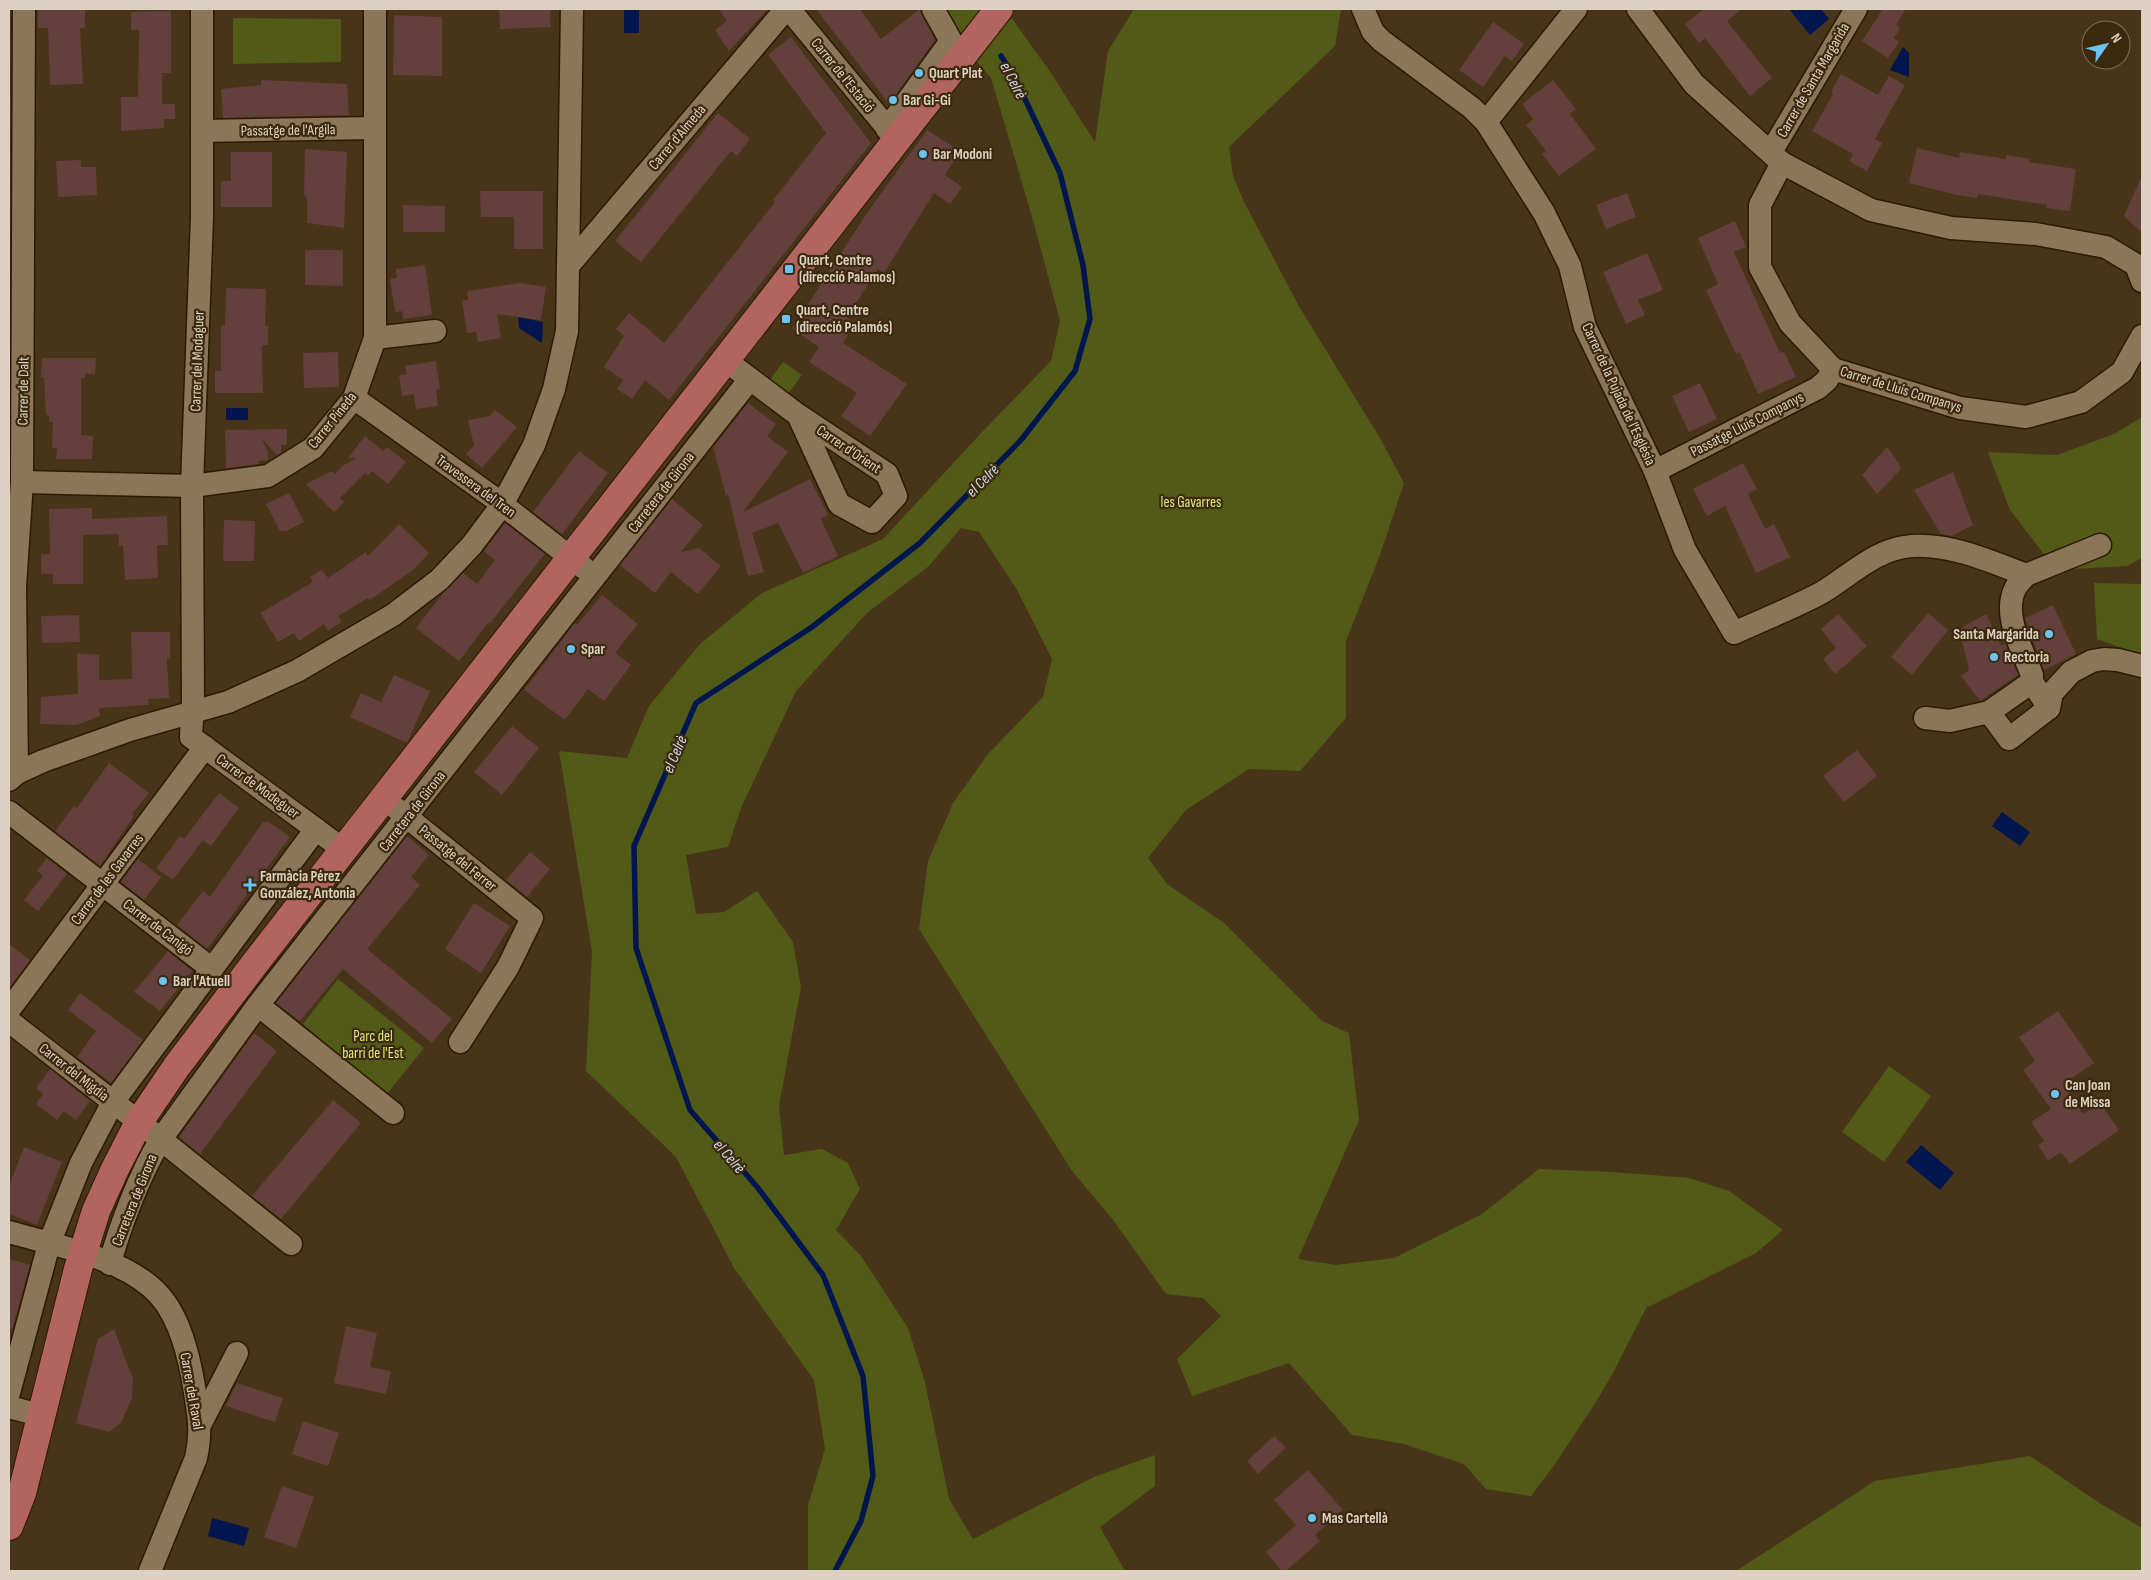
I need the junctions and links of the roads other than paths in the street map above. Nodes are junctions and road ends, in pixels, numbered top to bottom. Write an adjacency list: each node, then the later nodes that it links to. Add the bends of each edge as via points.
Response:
1 (24, 9): 28 (street, Carrer de Dalt)
2 (202, 9): 14 (street, Carrer del Modaguer)
3 (375, 9): 13 (street, Carrer Pineda)
4 (572, 9): 17 (street)
5 (788, 9): 15 (street, Carrer de l'Estació); 17 (street, Carrer d'Almeda)
6 (933, 9): 15 (street, via 952,41)
7 (999, 9): 15 (main road)
8 (1363, 9): 12 (street, Carrer de la Pujada de l'Església, via 1373,32 1382,41)
9 (1576, 9): 12 (street)
10 (1638, 9): 16 (street, via 1694,84)
11 (1856, 9): 16 (street, Carrer de Santa Margarida)
12 (1486, 122): 27 (street, Carrer de la Pujada de l'Església, via 1544,213 1570,266 1586,327)
13 (374, 128): 14 (street, Passatge de l'Argila); 21 (street, Carrer Pineda)
14 (202, 132): 29 (street, Carrer del Modaguer)
15 (892, 135): 22 (main road)
16 (1777, 157): 18 (street, via 1870,210 1951,228 2036,234 2106,247 2136,265); 23 (street, Carrer de Lluís Companys, via 1760,205 1760,268 1790,322)
17 (568, 265): 30 (street, via 567,331 554,389 534,445)
18 (2142, 282)
19 (435, 332): 21 (street)
20 (2142, 336): 23 (street, Carrer de Lluís Companys, via 2122,372 2081,402 2026,417 1960,408)
21 (374, 338): 25 (street, Carrer Pineda)
22 (724, 360): 24 (street, Carrer d'Orient); 32 (main road)
23 (1833, 369): 27 (street, Passatge Lluís Companys, via 1818,388)
24 (750, 379): 26 (street, Carrer d'Orient); 34 (street, Carretera de Girona)
25 (354, 398): 29 (street, Carrer Pineda, via 314,448 268,476); 30 (street, Travessera del Tren)
26 (798, 415): 26 (street, Carrer d'Orient, via 886,474 896,496 872,522 839,504)
27 (1655, 471): 33 (street, Carrer de la Pujada de l'Església, via 1685,550 1734,633 1820,593 1870,560 1896,549 1913,546 1962,552)
28 (22, 482): 29 (street, Carrer Pineda); 35 (street, Carrer de Dalt)
29 (192, 486): 40 (street, Carrer del Modaguer)
30 (502, 504): 32 (street, Travessera del Tren); 40 (street, via 472,545 439,580 394,615 297,671 228,702)
31 (2100, 545): 33 (street)
32 (572, 558): 34 (street, Travessera del Tren); 44 (main road)
33 (2026, 575): 37 (street, via 2016,587 2011,601 2012,622)
34 (595, 576): 46 (street, Carretera de Girona)
35 (12, 587): 43 (street, Carrer de Dalt)
36 (2142, 666): 38 (street, via 2118,660 2092,661 2071,672 2052,693)
37 (2032, 682): 38 (street); 39 (street)
38 (2049, 708): 39 (street, via 2009,739)
39 (1989, 712): 41 (street, via 1950,721)
40 (193, 713): 42 (street, Carrer de Modeguer, via 191,737); 43 (street, via 130,730 43,761)
41 (1925, 718)
42 (205, 747): 47 (street, Carrer de Modeguer); 49 (street, Carrer de les Gavarres)
43 (13, 777)
44 (384, 798): 46 (street, Passatge del Ferrer); 48 (main road)
45 (9, 812): 49 (street, Carrer de Canigó)
46 (407, 817): 51 (street, Carretera de Girona); 54 (street, Passatge del Ferrer, via 532,918 508,967)
47 (316, 829): 48 (street, Carrer de Modeguer); 50 (street)
48 (344, 850): 57 (main road, via 177,1066)
49 (102, 885): 50 (street, Carrer de Canigó); 52 (street, Carrer de les Gavarres)
50 (212, 969): 55 (street)
51 (258, 1005): 56 (street); 58 (street, Carretera de Girona)
52 (9, 1010)
53 (9, 1021): 55 (street, Carrer del Migdia)
54 (460, 1042)
55 (113, 1102): 57 (street, Carrer del Migdia); 60 (street, via 81,1163)
56 (393, 1113)
57 (139, 1122): 58 (street, Carrer del Migdia); 62 (main road, via 96,1211)
58 (161, 1139): 61 (street, Carrer del Migdia); 63 (street, Carretera de Girona, via 150,1156 114,1246)
59 (9, 1232): 60 (street, Carrer del Raval)
60 (49, 1244): 62 (street, Carrer del Raval); 66 (street)
61 (291, 1244)
62 (80, 1261): 63 (street, Carrer del Raval); 64 (main road); 67 (main road)
63 (110, 1264): 68 (street, Carrer del Raval, via 133,1274 164,1301 188,1353)
64 (61, 1340): 67 (main road, via 49,1363 36,1407 33,1411); 69 (main road, via 22,1493)
65 (237, 1353): 68 (street)
66 (9, 1393)
67 (18, 1410): 69 (main road, via 32,1425)
68 (201, 1423): 71 (street, Carrer del Raval, via 196,1458)
69 (11, 1507): 70 (main road)
70 (9, 1549)
71 (150, 1571)

